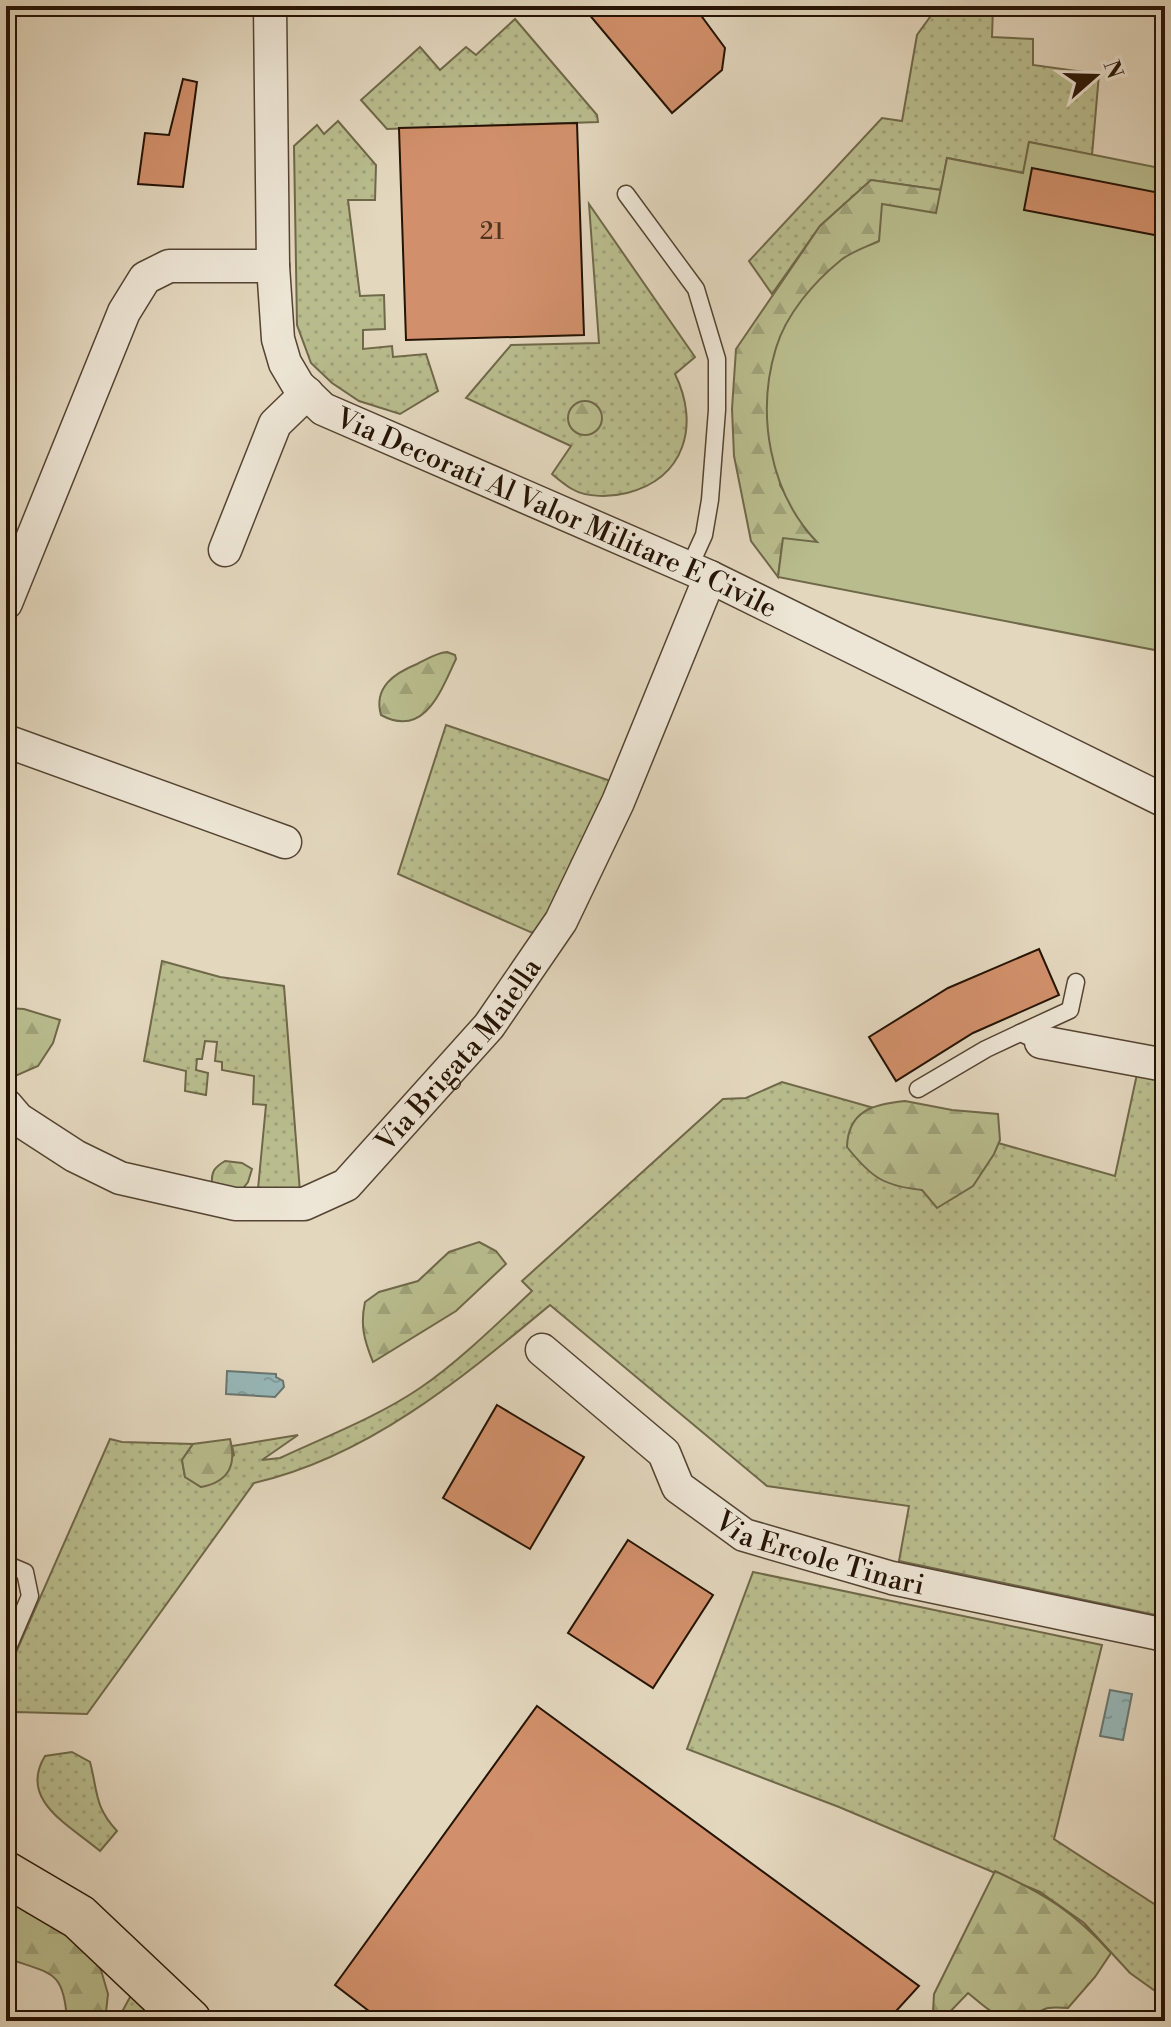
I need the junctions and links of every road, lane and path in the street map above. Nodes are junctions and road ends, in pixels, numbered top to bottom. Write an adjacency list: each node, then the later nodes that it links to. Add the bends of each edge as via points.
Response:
1 (270, 6): 3 (street, Via Decorati Al Valor Militare E Civile)
2 (626, 194): 6 (lane, via 696,289 717,359 710,500)
3 (273, 266): 4 (street, Via Decorati Al Valor Militare E Civile, via 278,339 285,363); 7 (street, via 169,266 145,278 124,312)
4 (307, 393): 5 (street, via 275,424); 6 (street, Via Decorati Al Valor Militare E Civile, via 323,409)
5 (225, 550)
6 (699, 573): 9 (street, Via Decorati Al Valor Militare E Civile); 15 (street, Via Brigata Maiella, via 618,802 561,921 489,1026 346,1185 304,1204 235,1204 120,1178 75,1156 18,1119)
7 (6, 603)
8 (6, 741): 10 (street)
9 (1165, 801)
10 (285, 842)
11 (1076, 982): 12 (lane, via 1070,1010)
12 (1030, 1038): 13 (street); 14 (lane, via 986,1049)
13 (1165, 1065)
14 (918, 1089)
15 (6, 1105)
16 (542, 1350): 18 (street, Via Ercole Tinari, via 664,1453 678,1487 744,1535 892,1578)
17 (6, 1564): 19 (lane, via 25,1572 30,1596)
18 (1165, 1635)
19 (6, 1652)
20 (6, 1874): 21 (main road, via 79,1917)
21 (189, 2020)

